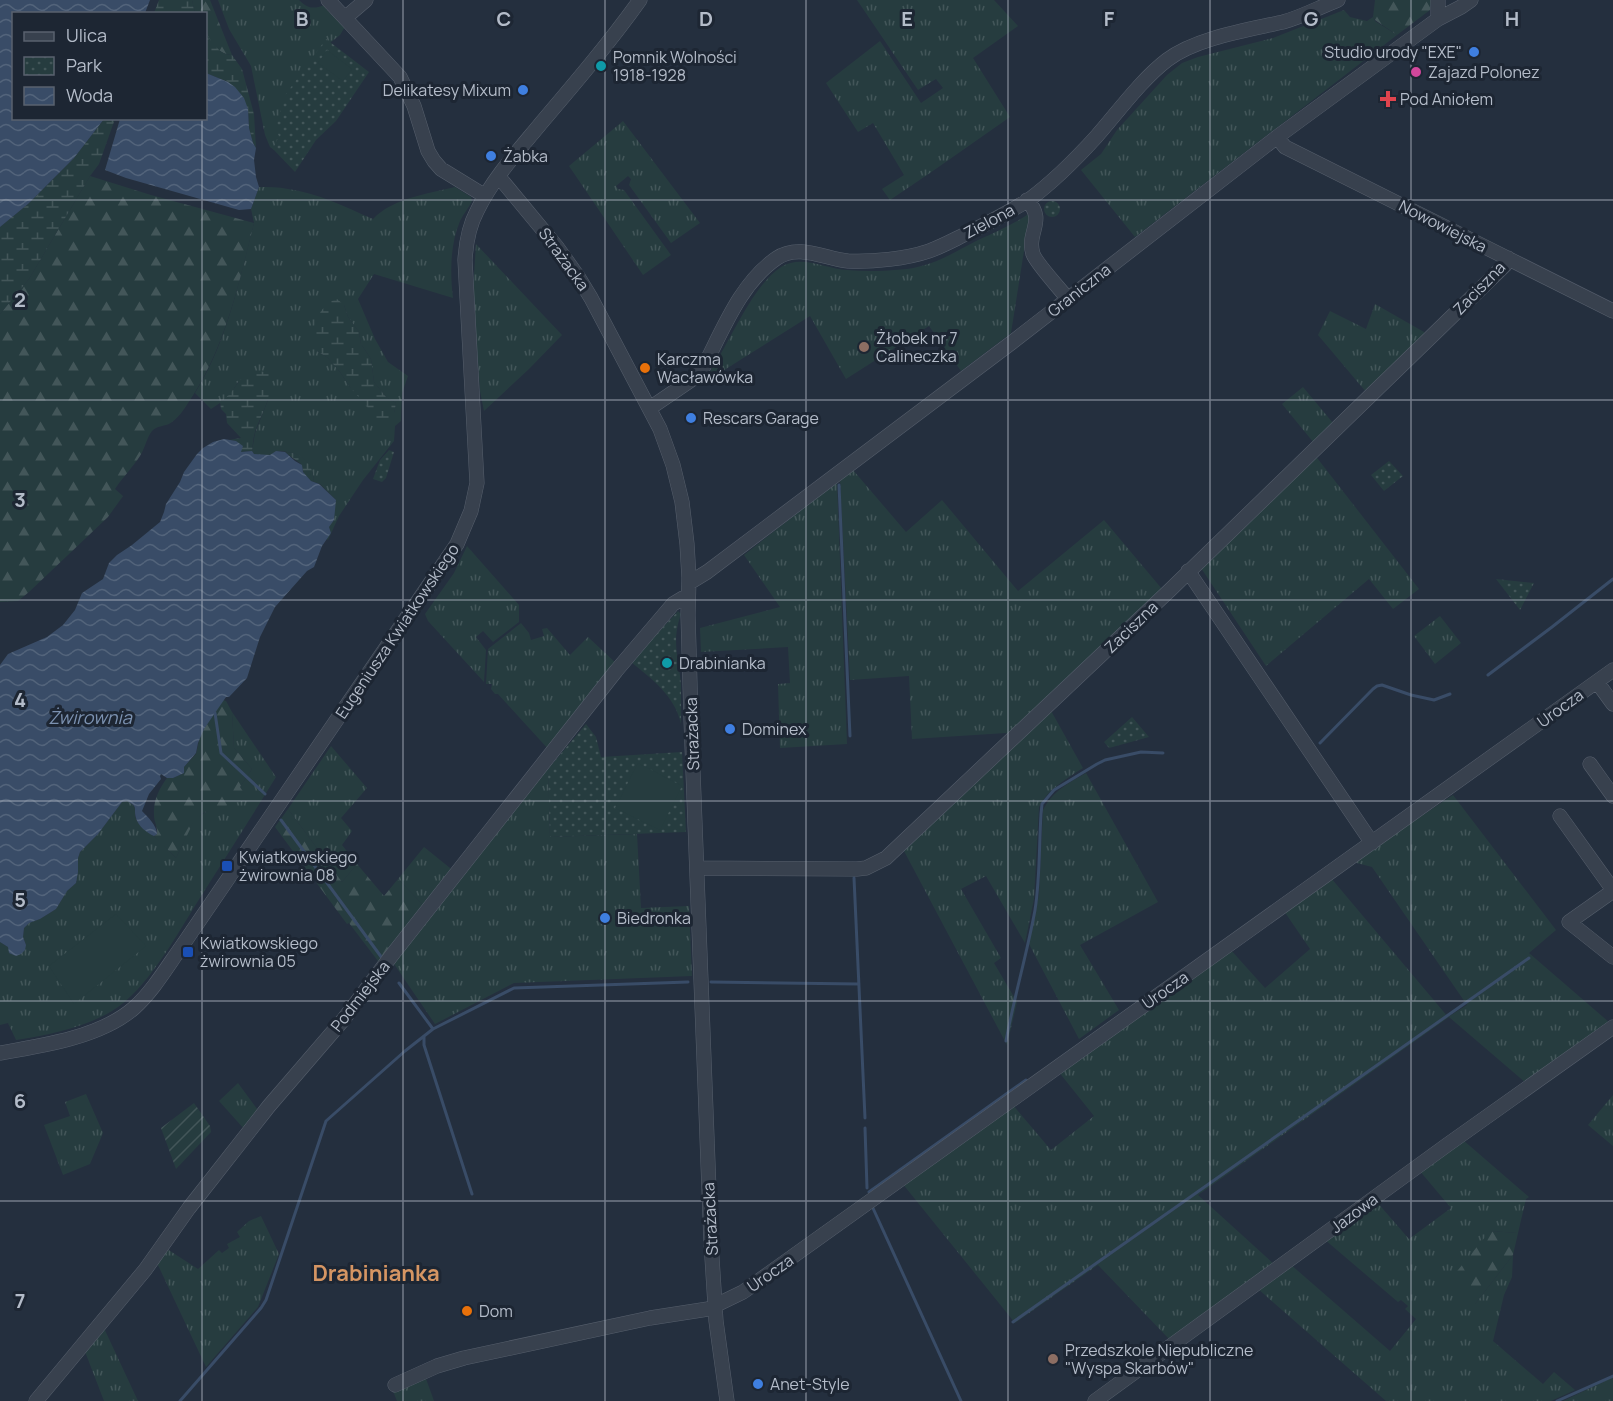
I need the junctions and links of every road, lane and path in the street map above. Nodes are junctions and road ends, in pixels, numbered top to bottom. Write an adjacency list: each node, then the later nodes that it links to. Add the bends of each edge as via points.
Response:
1 (328, 0): 7 (street)
2 (366, 0): 7 (street)
3 (640, 0): 10 (street, Eugeniusza Kwiatkowskiego)
4 (1338, 0): 12 (street, Zielona, via 1285,21 1245,30 1177,54 1155,71 1066,168)
5 (1438, 0): 8 (street)
6 (1471, 0): 8 (street, Graniczna)
7 (345, 18): 11 (street, via 406,88 434,161)
8 (1438, 19): 9 (street, Graniczna)
9 (1277, 137): 13 (street, Nowowiejska, via 1286,147); 14 (street, Graniczna)
10 (499, 177): 11 (street, Eugeniusza Kwiatkowskiego); 16 (street, Strażacka, via 577,275)
11 (485, 196): 30 (street, Eugeniusza Kwiatkowskiego, via 473,218 466,249 477,483 471,511 457,544 147,994 133,1009 104,1026)
12 (1027, 200): 14 (street, via 1036,215 1034,256); 16 (street, Zielona, via 939,247 912,255 849,261 801,251 779,256 735,306 697,376)
13 (1508, 258): 15 (street, Nowowiejska); 17 (street, Zaciszna)
14 (1068, 299): 18 (street, Graniczna)
15 (1613, 310)
16 (650, 408): 18 (street, Strażacka, via 668,451 682,502)
17 (1188, 571): 25 (street); 26 (street, Zaciszna, via 886,858 857,869)
18 (688, 590): 26 (street, Strażacka); 33 (street, Podmiejska, via 616,671 343,1020 268,1106 140,1276)
19 (1613, 670): 20 (street, Urocza)
20 (1597, 682): 21 (street); 25 (street, Urocza)
21 (1613, 704)
22 (1590, 764): 23 (street)
23 (1613, 796)
24 (1560, 816): 27 (street)
25 (1372, 843): 31 (street, Urocza, via 751,1286)
26 (697, 868): 31 (street, Strażacka)
27 (1613, 891): 28 (street, via 1569,922)
28 (1613, 957)
29 (1613, 1027): 35 (street, Jazowa)
30 (0, 1053)
31 (714, 1306): 32 (street, via 483,1353 437,1366); 34 (street, Strażacka)
32 (395, 1385)
33 (36, 1401)
34 (727, 1401)
35 (1095, 1401)

